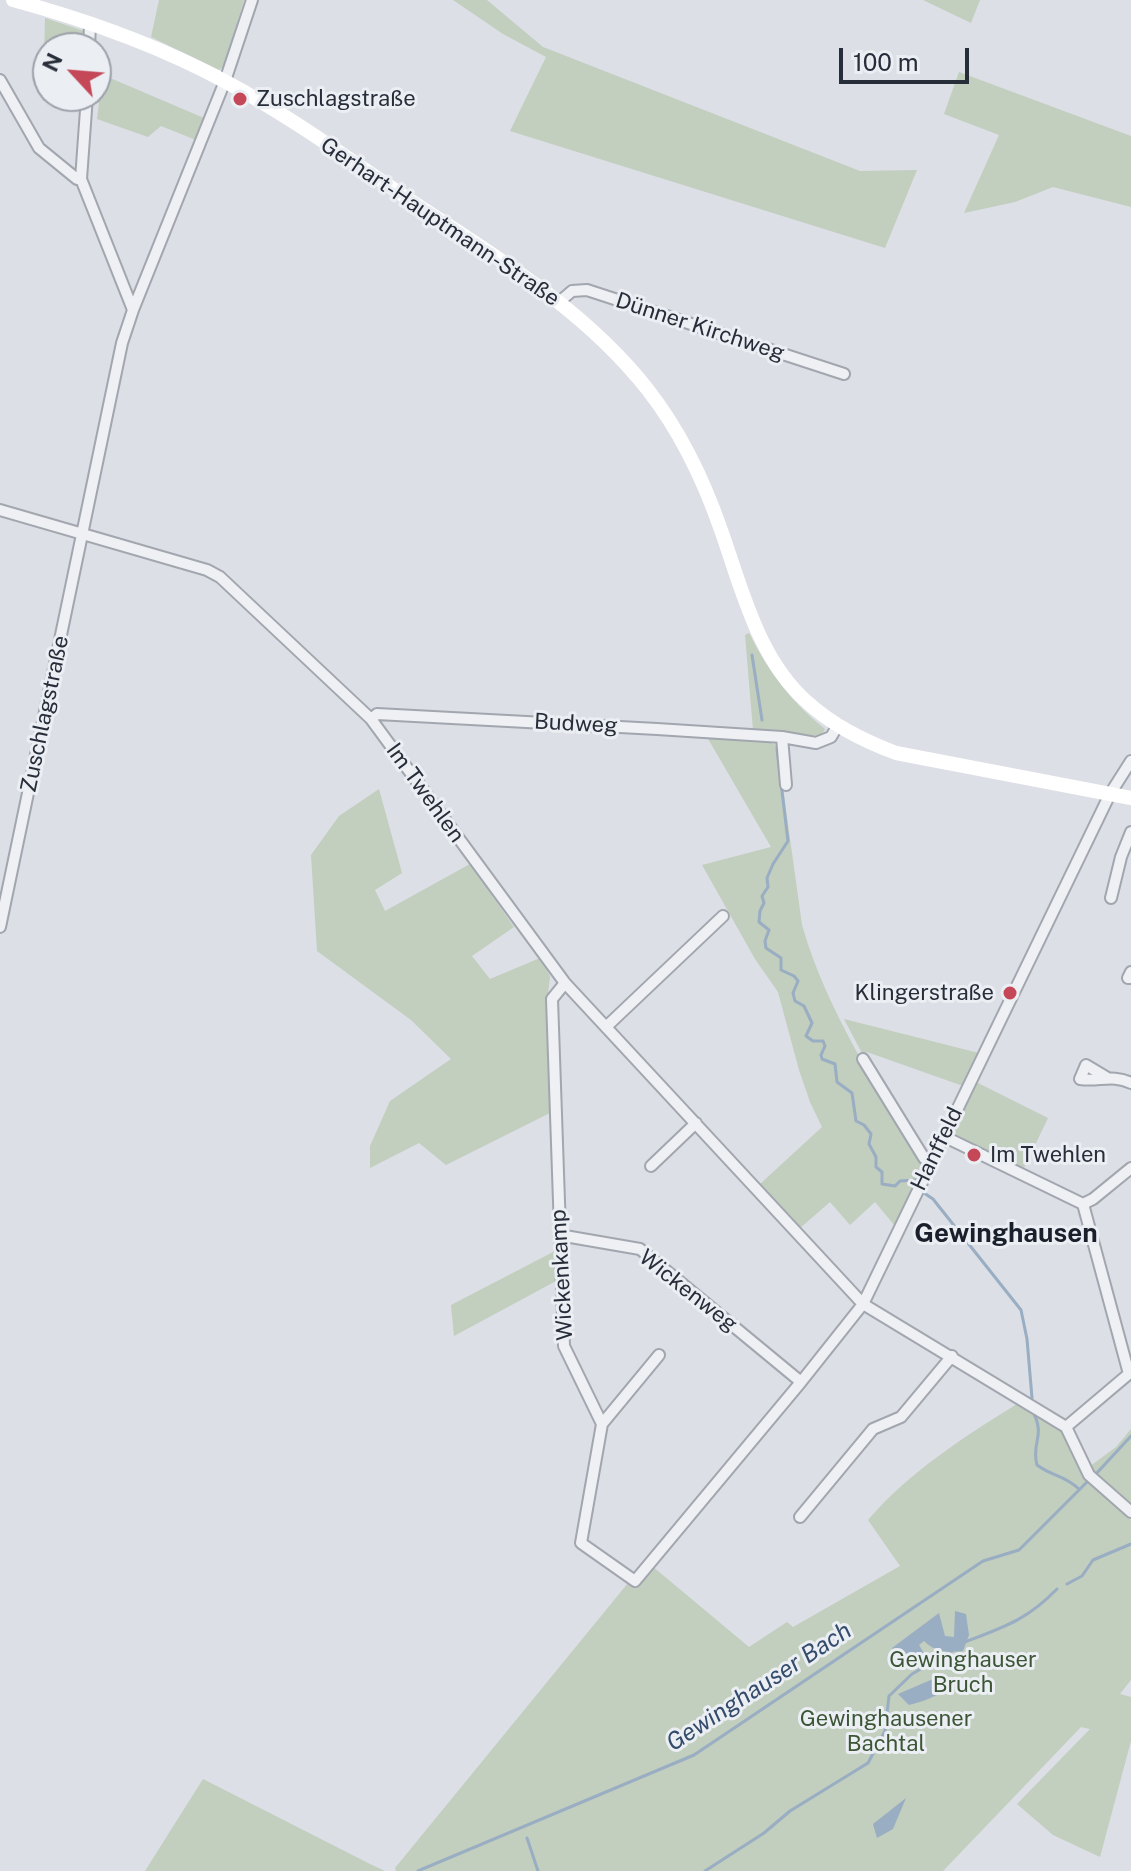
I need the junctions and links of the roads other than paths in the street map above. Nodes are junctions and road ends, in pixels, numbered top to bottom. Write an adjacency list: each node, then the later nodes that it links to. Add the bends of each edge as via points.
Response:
1 (13, 0): 3 (street, Gerhart-Hauptmann-Straße)
2 (252, 0): 7 (street, Zuschlagstraße)
3 (34, 3): 4 (street, Gerhart-Hauptmann-Straße)
4 (90, 24): 5 (street); 7 (street, Gerhart-Hauptmann-Straße)
5 (90, 32)
6 (0, 80): 9 (street, via 39,148)
7 (225, 81): 10 (street, Gerhart-Hauptmann-Straße); 11 (street, Zuschlagstraße)
8 (86, 112): 9 (street)
9 (81, 179): 11 (street)
10 (559, 302): 12 (street, Dünner Kirchweg, via 572,291 587,290); 16 (street, Gerhart-Hauptmann-Straße, via 648,389 679,434 763,642 804,700)
11 (133, 310): 14 (street, Zuschlagstraße)
12 (844, 374)
13 (0, 510): 14 (street, Im Twehlen)
14 (82, 534): 15 (street, Im Twehlen, via 220,577); 25 (street, Zuschlagstraße)
15 (371, 719): 17 (street, Budweg, via 377,714); 28 (street, Im Twehlen)
16 (838, 725): 17 (street, Budweg, via 831,737 816,743); 20 (street, Gerhart-Hauptmann-Straße, via 896,753)
17 (782, 737): 19 (street)
18 (1131, 761): 20 (street, Hanffeld)
19 (786, 785)
20 (1110, 794): 21 (street, Gerhart-Hauptmann-Straße); 34 (street, Hanffeld)
21 (1131, 798)
22 (1131, 832): 23 (street)
23 (1111, 898)
24 (723, 916): 29 (street)
25 (0, 927)
26 (1131, 972): 27 (street)
27 (1131, 978)
28 (565, 983): 29 (street, Im Twehlen); 39 (street, Wickenkamp, via 552,999)
29 (607, 1026): 33 (street, Im Twehlen)
30 (863, 1059): 35 (street)
31 (1106, 1077): 32 (street)
32 (1131, 1083)
33 (696, 1123): 36 (street); 40 (street, Im Twehlen)
34 (943, 1136): 35 (street, Hanffeld); 38 (street)
35 (930, 1163): 40 (street, Hanffeld)
36 (651, 1166)
37 (1131, 1168): 38 (street)
38 (1083, 1204): 43 (street)
39 (559, 1235): 44 (street, Wickenweg, via 640,1249); 45 (street, Wickenkamp, via 564,1346)
40 (863, 1304): 42 (street, Im Twehlen); 44 (street, Hanffeld)
41 (659, 1355): 45 (street)
42 (952, 1356): 46 (street, Im Twehlen); 48 (street, via 901,1417 873,1429)
43 (1130, 1373): 46 (street)
44 (801, 1382): 45 (street, Hanffeld, via 635,1581 581,1543)
45 (602, 1424)
46 (1066, 1427): 47 (street, via 1091,1478)
47 (1131, 1512)
48 (800, 1517)

